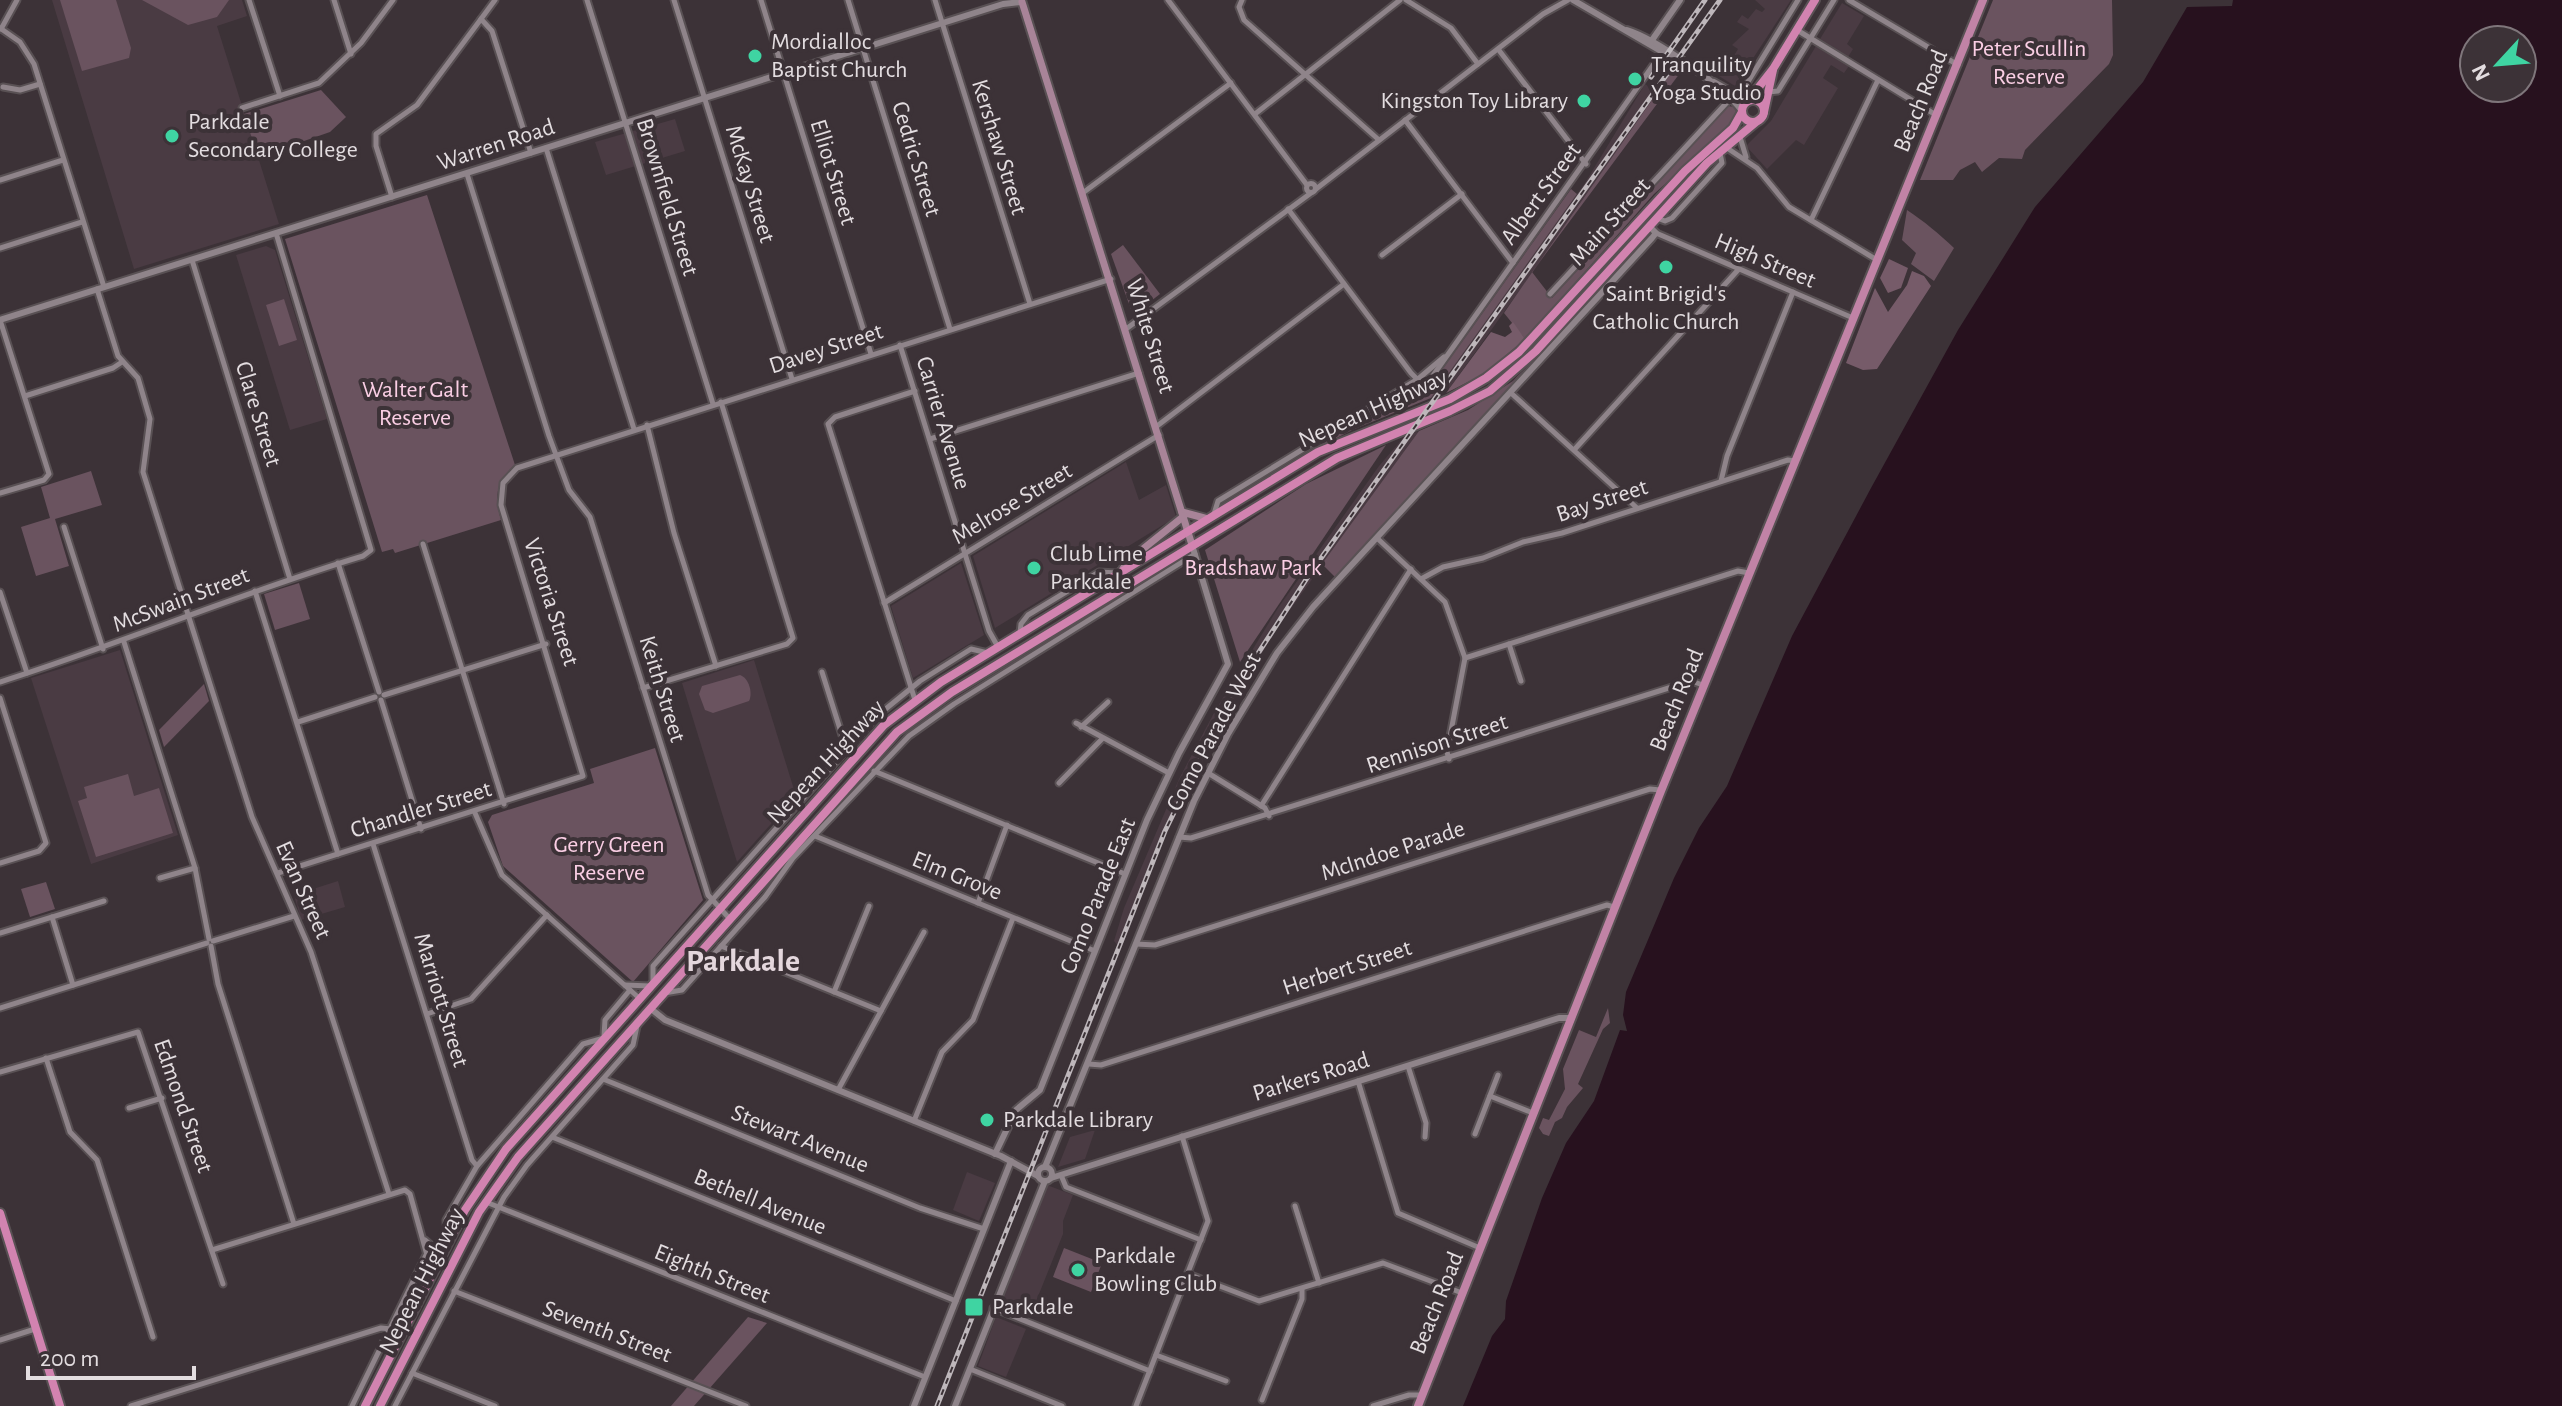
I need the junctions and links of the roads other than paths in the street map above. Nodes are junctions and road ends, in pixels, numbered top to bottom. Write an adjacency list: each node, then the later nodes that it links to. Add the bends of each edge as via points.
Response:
1 (17, 0): 30 (street)
2 (249, 0): 50 (street)
3 (334, 0): 36 (street)
4 (393, 0): 36 (street)
5 (495, 0): 28 (street)
6 (587, 0): 59 (street, Brownfield Street)
7 (674, 0): 51 (street, McKay Street)
8 (761, 0): 41 (street, Elliot Street)
9 (848, 0): 34 (street, Cedric Street)
10 (935, 0): 29 (street, Kershaw Street)
11 (1168, 0): 44 (street)
12 (1242, 0): 42 (street, via 1244,20)
13 (1400, 0): 42 (street)
14 (1406, 0): 37 (street, via 1451,28)
15 (1558, 0): 27 (street)
16 (1570, 0): 26 (street); 27 (street)
17 (1582, 0): 26 (street)
18 (1680, 0): 33 (street, Albert Street)
19 (1798, 0): 40 (street, Main Street)
20 (1815, 0): 31 (highway)
21 (1834, 0): 32 (street)
22 (1849, 0): 38 (street)
23 (1986, 0): 38 (main road, Beach Road)
24 (1022, 1): 25 (street, Warren Road); 71 (main road, White Street)
25 (1006, 2): 29 (street, Warren Road)
26 (1588, 6): 33 (street)
27 (1550, 9): 35 (street)
28 (481, 19): 64 (street, via 492,31); 73 (street, via 417,105 376,134)
29 (942, 23): 34 (street, Warren Road); 92 (street, Kershaw Street)
30 (1, 29): 45 (street, Evan Street, via 24,47)
31 (1797, 30): 32 (street); 39 (highway)
32 (1810, 38): 43 (street); 48 (street, via 1778,91)
33 (1654, 47): 49 (street); 67 (street, Albert Street)
34 (863, 48): 41 (street, Warren Road); 96 (street, Cedric Street)
35 (1498, 49): 37 (street); 67 (street)
36 (351, 54): 50 (street, via 316,84)
37 (1478, 64): 58 (street)
38 (1958, 65): 57 (main road, Beach Road)
39 (1773, 69): 47 (highway); 48 (highway)
40 (1755, 71): 47 (street, Main Street); 49 (street, Main Street)
41 (784, 73): 51 (street, Warren Road); 99 (street, Elliot Street)
42 (1304, 73): 55 (street); 61 (street)
43 (1878, 80): 57 (street); 75 (street)
44 (1231, 83): 55 (street); 71 (street)
45 (40, 84): 46 (street, via 20,90); 66 (street, Evan Street)
46 (3, 87)
47 (1754, 92): 52 (highway)
48 (1768, 92): 56 (highway)
49 (1733, 95): 52 (street); 54 (street); 90 (street, Main Street)
50 (280, 96): 53 (street)
51 (704, 98): 59 (street, Warren Road); 104 (street, McKay Street)
52 (1748, 101): 54 (highway); 56 (highway, via 1760,103)
53 (242, 108)
54 (1742, 112): 56 (highway, via 1751,121); 76 (highway, Main Street, via 1733,128)
55 (1255, 114): 70 (street)
56 (1762, 116): 60 (highway, Main Street)
57 (1937, 116): 83 (main road, Beach Road)
58 (1405, 120): 61 (street); 72 (street)
59 (625, 123): 62 (street, Warren Road); 110 (street, Brownfield Street)
60 (1740, 136): 63 (highway, Main Street); 65 (street)
61 (1379, 140): 70 (street)
62 (546, 148): 64 (street, Warren Road); 112 (street)
63 (1722, 150): 65 (street); 79 (highway, Main Street, via 1657,218)
64 (531, 153): 68 (street, Warren Road)
65 (1747, 159): 75 (street, via 1789,207)
66 (63, 160): 69 (street); 77 (street, Evan Street)
67 (1586, 164): 84 (street, Albert Street)
68 (467, 174): 73 (street, Warren Road); 117 (street, Keith Street)
69 (0, 180)
70 (1311, 187): 74 (street)
71 (1084, 192): 86 (main road, White Street)
72 (1462, 194): 81 (street); 84 (street)
73 (392, 197): 78 (street, Warren Road)
74 (1288, 209): 87 (street); 97 (street)
75 (1811, 220): 83 (street)
76 (1637, 221): 79 (highway); 91 (highway, Main Street)
77 (82, 222): 80 (street); 88 (street, Evan Street)
78 (276, 233): 82 (street, Warren Road); 132 (street, McSwain Street, via 372,548)
79 (1653, 233): 85 (street, High Street); 93 (highway, Main Street); 107 (street, Main Street)
80 (0, 248)
81 (1382, 255)
82 (192, 260): 88 (street, Warren Road); 137 (street, Clare Street)
83 (1878, 261): 94 (main road, Beach Road)
84 (1513, 263): 105 (street, Albert Street, via 1448,353)
85 (1738, 270): 89 (street, High Street); 116 (street)
86 (1111, 279): 92 (street, Davey Street); 97 (main road, White Street)
87 (1344, 284): 105 (street); 113 (street, Melrose Street)
88 (101, 288): 95 (street, Warren Road); 101 (street, Evan Street)
89 (1793, 292): 94 (street, High Street); 120 (street)
90 (1550, 294)
91 (1568, 299): 93 (highway); 100 (highway, Main Street)
92 (1030, 304): 96 (street, Davey Street)
93 (1577, 307): 103 (highway, Main Street)
94 (1854, 318): 118 (main road, Beach Road)
95 (0, 320): 108 (street)
96 (950, 329): 98 (street, Davey Street)
97 (1126, 329): 102 (main road, White Street)
98 (900, 345): 99 (street, Davey Street); 106 (street, Carrier Avenue)
99 (871, 354): 104 (street, Davey Street)
100 (1509, 361): 119 (highway, Nepean Highway, via 1455,396 1349,437)
101 (122, 362): 108 (street); 142 (street, Evan Street, via 138,379 151,422 143,472)
102 (1140, 372): 113 (main road, White Street); 114 (street)
103 (1515, 373): 129 (highway, Nepean Highway, via 1457,408 1337,458)
104 (792, 379): 109 (street, Davey Street)
105 (1418, 379): 115 (street, Albert Street)
106 (915, 391): 114 (street, Carrier Avenue); 141 (street, via 828,422)
107 (1511, 393): 116 (street); 127 (street, Como Parade West)
108 (25, 396): 121 (street, via 48,477)
109 (721, 402): 110 (street, Davey Street); 152 (street, via 792,640)
110 (713, 404): 111 (street, Davey Street)
111 (647, 425): 112 (street, Davey Street); 152 (street)
112 (634, 429): 117 (street, Davey Street)
113 (1158, 430): 123 (main road, White Street); 130 (street, Melrose Street)
114 (930, 439): 130 (street, Carrier Avenue)
115 (1307, 447): 119 (street); 124 (street, Albert Street, via 1218,501)
116 (1574, 450): 122 (street)
117 (556, 454): 144 (street, Victoria Street, via 512,471 500,498); 161 (street, Keith Street, via 571,493 590,517)
118 (1796, 461): 120 (street, Bay Street); 136 (main road, Beach Road)
119 (1295, 466): 124 (highway, Nepean Highway)
120 (1721, 481): 122 (street, Bay Street)
121 (0, 493)
122 (1637, 508): 138 (street, Bay Street, via 1440,568)
123 (1183, 514): 124 (main road); 126 (main road, White Street); 135 (main road)
124 (1211, 517): 126 (highway, Nepean Highway)
125 (64, 527): 147 (street)
126 (1188, 531): 129 (main road, White Street); 131 (highway, Nepean Highway)
127 (1377, 538): 134 (street); 173 (street, Como Parade West, via 1277,653)
128 (423, 544): 155 (street)
129 (1194, 549): 133 (highway, Nepean Highway); 153 (street); 154 (street, White Street, via 1228,659)
130 (965, 553): 141 (street, Melrose Street); 146 (street, Carrier Avenue)
131 (1148, 556): 133 (highway); 135 (highway, Nepean Highway)
132 (338, 563): 137 (street, McSwain Street); 163 (street)
133 (1155, 568): 148 (highway, Nepean Highway)
134 (1411, 569): 138 (street); 178 (street)
135 (1120, 573): 146 (highway, Nepean Highway)
136 (1750, 573): 145 (street, via 1738,571); 160 (main road, Beach Road)
137 (290, 579): 139 (street, McSwain Street)
138 (1421, 579): 150 (street, via 1447,605)
139 (255, 591): 142 (street, McSwain Street); 167 (street)
140 (0, 592): 157 (street)
141 (884, 603): 162 (street)
142 (189, 616): 143 (street, McSwain Street); 190 (street, Evan Street, via 256,829)
143 (124, 642): 147 (street, McSwain Street); 189 (street)
144 (546, 644): 155 (street); 174 (street, Victoria Street, via 583,768 583,776)
145 (1509, 644): 150 (street); 158 (street)
146 (998, 647): 148 (highway); 149 (highway, Nepean Highway)
147 (103, 649): 157 (street, McSwain Street)
148 (1018, 651): 153 (highway, Nepean Highway)
149 (989, 653): 151 (highway, Nepean Highway); 162 (street, via 971,649)
150 (1465, 658): 170 (street)
151 (975, 661): 153 (highway); 165 (highway, Nepean Highway)
152 (716, 666): 161 (street)
153 (1003, 667): 171 (street, via 916,730); 183 (highway, Nepean Highway, via 938,700 897,732)
154 (1226, 668): 172 (street, Como Parade East)
155 (462, 670): 163 (street); 177 (street)
156 (822, 672): 169 (street)
157 (27, 673): 159 (street, McSwain Street)
158 (1521, 681)
159 (0, 682)
160 (1704, 685): 170 (street, Rennison Street, via 1691,681); 176 (main road, Beach Road)
161 (643, 688): 193 (street, Keith Street)
162 (910, 689): 165 (street); 169 (street)
163 (380, 696): 167 (street); 182 (street)
164 (0, 698): 188 (street, via 46,843 39,851)
165 (915, 700): 198 (highway, Nepean Highway, via 867,742)
166 (1108, 702): 168 (street, via 1078,725)
167 (298, 722): 187 (street)
168 (1102, 739): 172 (street); 175 (street)
169 (846, 749): 193 (street)
170 (1449, 759): 180 (street, Rennison Street)
171 (874, 771): 181 (street); 184 (street)
172 (1169, 773): 191 (street, Como Parade East)
173 (1208, 773): 178 (street); 185 (street, Como Parade West)
174 (574, 782): 177 (street, Chandler Street)
175 (1059, 783)
176 (1661, 791): 197 (main road, Beach Road); 207 (street, McIndoe Parade, via 1650,789 1155,945)
177 (504, 804): 179 (street, Chandler Street)
178 (1261, 806): 180 (street)
179 (478, 812): 182 (street, Chandler Street); 199 (street, via 498,871)
180 (1269, 816): 185 (street, Rennison Street)
181 (1007, 825): 191 (street); 195 (street)
182 (421, 829): 186 (street, Chandler Street)
183 (808, 829): 184 (street, Elm Grove); 202 (highway, Nepean Highway)
184 (816, 836): 195 (street, Elm Grove); 208 (street)
185 (1179, 837): 207 (street, Como Parade West)
186 (373, 844): 187 (street, Chandler Street); 220 (street, Marriott Street)
187 (338, 854): 190 (street, Chandler Street)
188 (0, 863)
189 (195, 868): 192 (street); 206 (street)
190 (278, 873): 200 (street, Evan Street)
191 (1125, 874): 209 (street, Como Parade East)
192 (160, 878)
193 (711, 899): 198 (street, Keith Street); 210 (street, via 653,966)
194 (104, 901): 201 (street)
195 (977, 903): 203 (street, Elm Grove)
196 (869, 906): 215 (street)
197 (1615, 907): 221 (main road, Beach Road); 225 (street, Herbert Street, via 1607,905 1101,1065)
198 (719, 908): 202 (street, Keith Street); 210 (highway, Nepean Highway)
199 (547, 915): 212 (street); 220 (street, via 471,999)
200 (294, 916): 206 (street); 246 (street, Evan Street, via 311,952)
201 (52, 917): 205 (street); 211 (street)
202 (729, 918): 214 (highway, Nepean Highway)
203 (1013, 918): 209 (street, Elm Grove); 236 (street, via 973,1020 942,1052)
204 (924, 932): 219 (street)
205 (0, 933)
206 (210, 942): 211 (street); 251 (street, via 217,980)
207 (1136, 944): 225 (street, Como Parade West)
208 (721, 946): 214 (street, via 682,990); 215 (street)
209 (1095, 951): 241 (street, Como Parade East, via 1040,1090 1016,1110)
210 (652, 984): 212 (street); 216 (highway, Nepean Highway)
211 (73, 985): 217 (street)
212 (624, 985): 213 (street)
213 (630, 990): 216 (street); 223 (street, via 606,1018)
214 (662, 992): 218 (highway, Nepean Highway)
215 (834, 992): 219 (street)
216 (639, 998): 218 (highway); 223 (highway, Nepean Highway)
217 (0, 1008)
218 (649, 1008): 222 (highway, Nepean Highway); 231 (street, via 665,1020)
219 (881, 1011): 231 (street)
220 (427, 1014): 243 (street, Marriott Street)
221 (1572, 1018): 226 (street, Parkers Road); 235 (main road, Beach Road)
222 (638, 1020): 229 (street, via 634,1044); 247 (highway, Nepean Highway, via 531,1141)
223 (604, 1038): 243 (street, via 583,1044); 255 (highway, Nepean Highway, via 499,1159)
224 (46, 1058): 227 (street, Edmond Street); 233 (street, Edmond Street, via 135,1031); 271 (street, via 70,1132 97,1160)
225 (1089, 1064): 244 (street, Como Parade West)
226 (1408, 1066): 230 (street, Parkers Road); 240 (street, via 1426,1123)
227 (0, 1072)
228 (1498, 1075): 232 (street)
229 (603, 1079): 239 (street); 252 (street, Stewart Avenue)
230 (1358, 1081): 238 (street, Parkers Road); 256 (street, via 1398,1213)
231 (838, 1090): 236 (street)
232 (1490, 1096): 235 (street); 237 (street)
233 (162, 1098): 234 (street); 257 (street, Edmond Street)
234 (129, 1108)
235 (1534, 1113): 256 (main road, Beach Road)
236 (914, 1121): 241 (street)
237 (1475, 1134)
238 (1182, 1136): 245 (street, Parkers Road); 254 (street, via 1207,1215)
239 (552, 1137): 249 (street); 267 (street, Bethell Avenue)
240 (1425, 1137)
241 (998, 1155): 242 (street)
242 (1011, 1161): 244 (street); 252 (street)
243 (477, 1166): 255 (street, via 446,1220)
244 (1046, 1174): 245 (street); 268 (street, Como Parade West)
245 (1061, 1175): 254 (street, via 1066,1187)
246 (387, 1195): 251 (street); 253 (street, via 403,1190 410,1194)
247 (486, 1202): 249 (street, Eighth Street); 285 (highway, Nepean Highway)
248 (1295, 1206): 261 (street)
249 (497, 1208): 265 (street); 277 (street, Eighth Street)
250 (0, 1213): 269 (highway)
251 (294, 1224): 257 (street)
252 (984, 1229): 267 (street)
253 (424, 1239): 255 (street, via 433,1247); 258 (street)
254 (1201, 1240): 259 (street)
255 (447, 1245): 260 (highway, Nepean Highway)
256 (1480, 1248): 266 (main road, Beach Road)
257 (212, 1250): 262 (street, Edmond Street)
258 (427, 1251): 260 (street); 263 (street)
259 (1188, 1274): 264 (street, via 1259,1301); 273 (street)
260 (432, 1275): 263 (street, Nepean Highway); 284 (highway, Nepean Highway)
261 (1319, 1283): 264 (street); 266 (street, via 1383,1263)
262 (223, 1284)
263 (412, 1288): 270 (street)
264 (1302, 1289): 280 (street)
265 (454, 1291): 276 (street); 288 (street, Seventh Street)
266 (1462, 1293): 279 (main road, Beach Road)
267 (956, 1301): 277 (street)
268 (992, 1308): 274 (street, Como Parade West); 275 (street)
269 (36, 1329): 272 (street); 281 (highway)
270 (391, 1329): 282 (street); 283 (street)
271 (153, 1337)
272 (0, 1340)
273 (1156, 1355): 275 (street); 278 (street)
274 (969, 1368): 290 (street, Como Parade West); 291 (street)
275 (1150, 1371): 292 (street)
276 (412, 1373): 286 (street); 287 (street)
277 (925, 1377): 289 (street)
278 (1226, 1381)
279 (1422, 1395): 293 (street); 294 (main road, Beach Road)
280 (1262, 1400)
281 (59, 1406)
282 (131, 1406)
283 (352, 1406)
284 (365, 1406)
285 (380, 1406)
286 (395, 1406)
287 (495, 1406)
288 (746, 1406)
289 (914, 1406)
290 (955, 1406)
291 (1062, 1406)
292 (1136, 1406)
293 (1373, 1406)
294 (1418, 1406)

